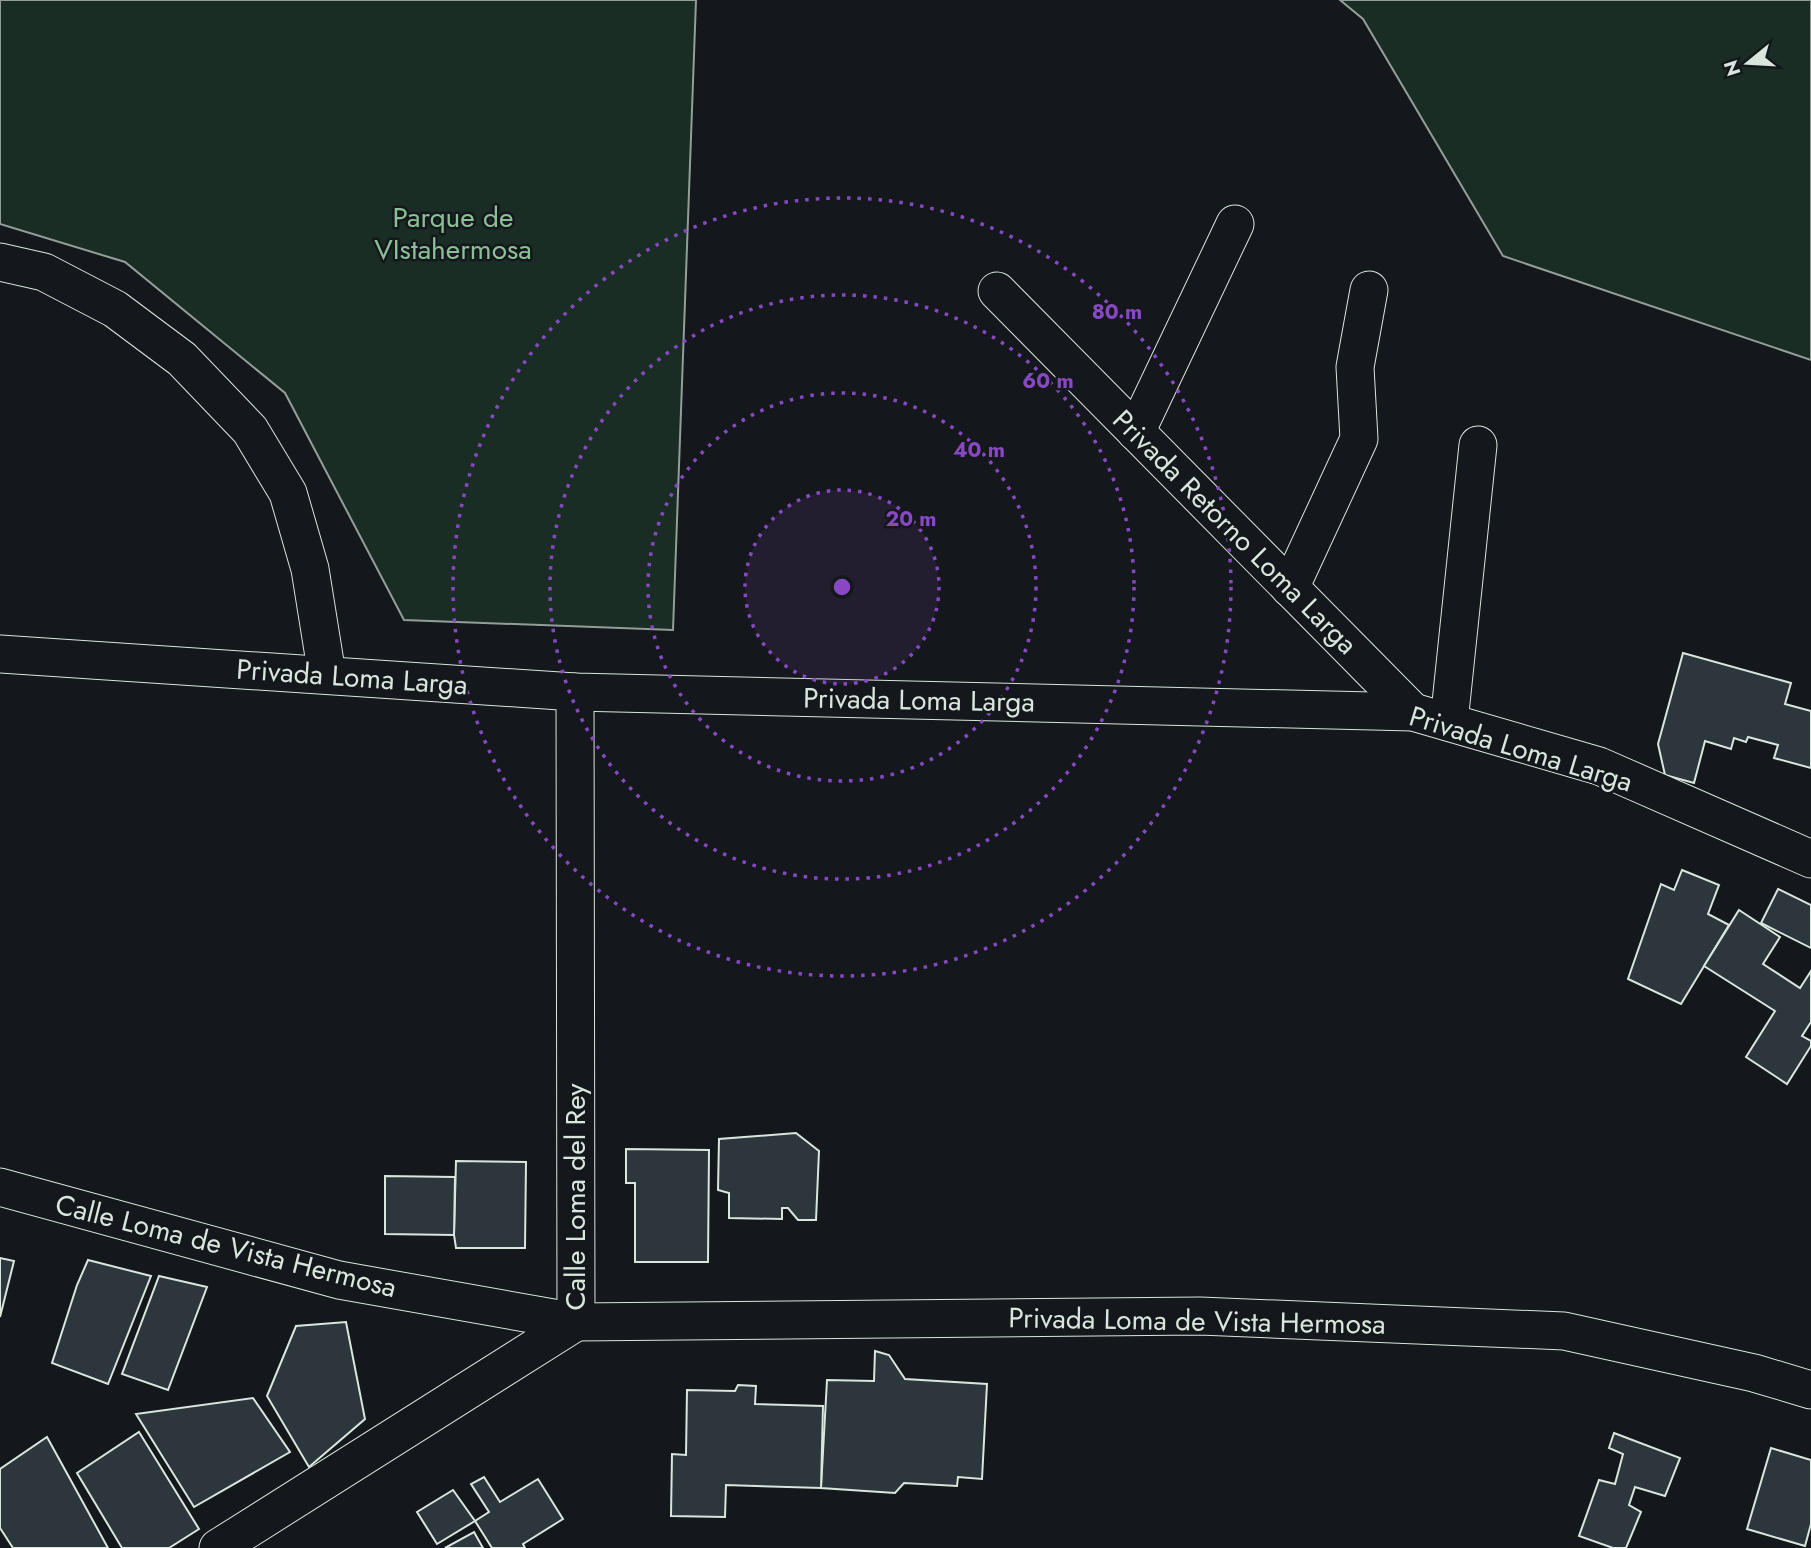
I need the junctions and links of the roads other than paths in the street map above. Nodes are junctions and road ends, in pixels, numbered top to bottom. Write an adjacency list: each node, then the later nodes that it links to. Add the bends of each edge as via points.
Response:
1 (1235, 224): 5 (street)
2 (0, 262): 9 (street, via 44,272 115,309 182,359 250,430 288,494 310,569)
3 (1369, 290): 7 (street, via 1355,367 1359,439)
4 (997, 291): 5 (street, Privada Retorno Loma Larga)
5 (1136, 432): 7 (street, Privada Retorno Loma Larga)
6 (1478, 445): 12 (street)
7 (1290, 588): 11 (street, Privada Retorno Loma Larga)
8 (0, 654): 9 (street, Privada Loma Larga)
9 (327, 675): 10 (street, Privada Loma Larga)
10 (575, 692): 11 (street, Privada Loma Larga); 15 (street, Calle Loma del Rey)
11 (1413, 712): 12 (street, Privada Loma Larga)
12 (1449, 722): 13 (street, Privada Loma Larga, via 1599,766)
13 (1811, 859)
14 (0, 1188): 15 (street, Calle Loma de Vista Hermosa, via 339,1280)
15 (576, 1322): 16 (street, Privada Loma de Vista Hermosa, via 1200,1316 1564,1331); 17 (street, Calle Loma del Rey)
16 (1811, 1390)
17 (218, 1548)

